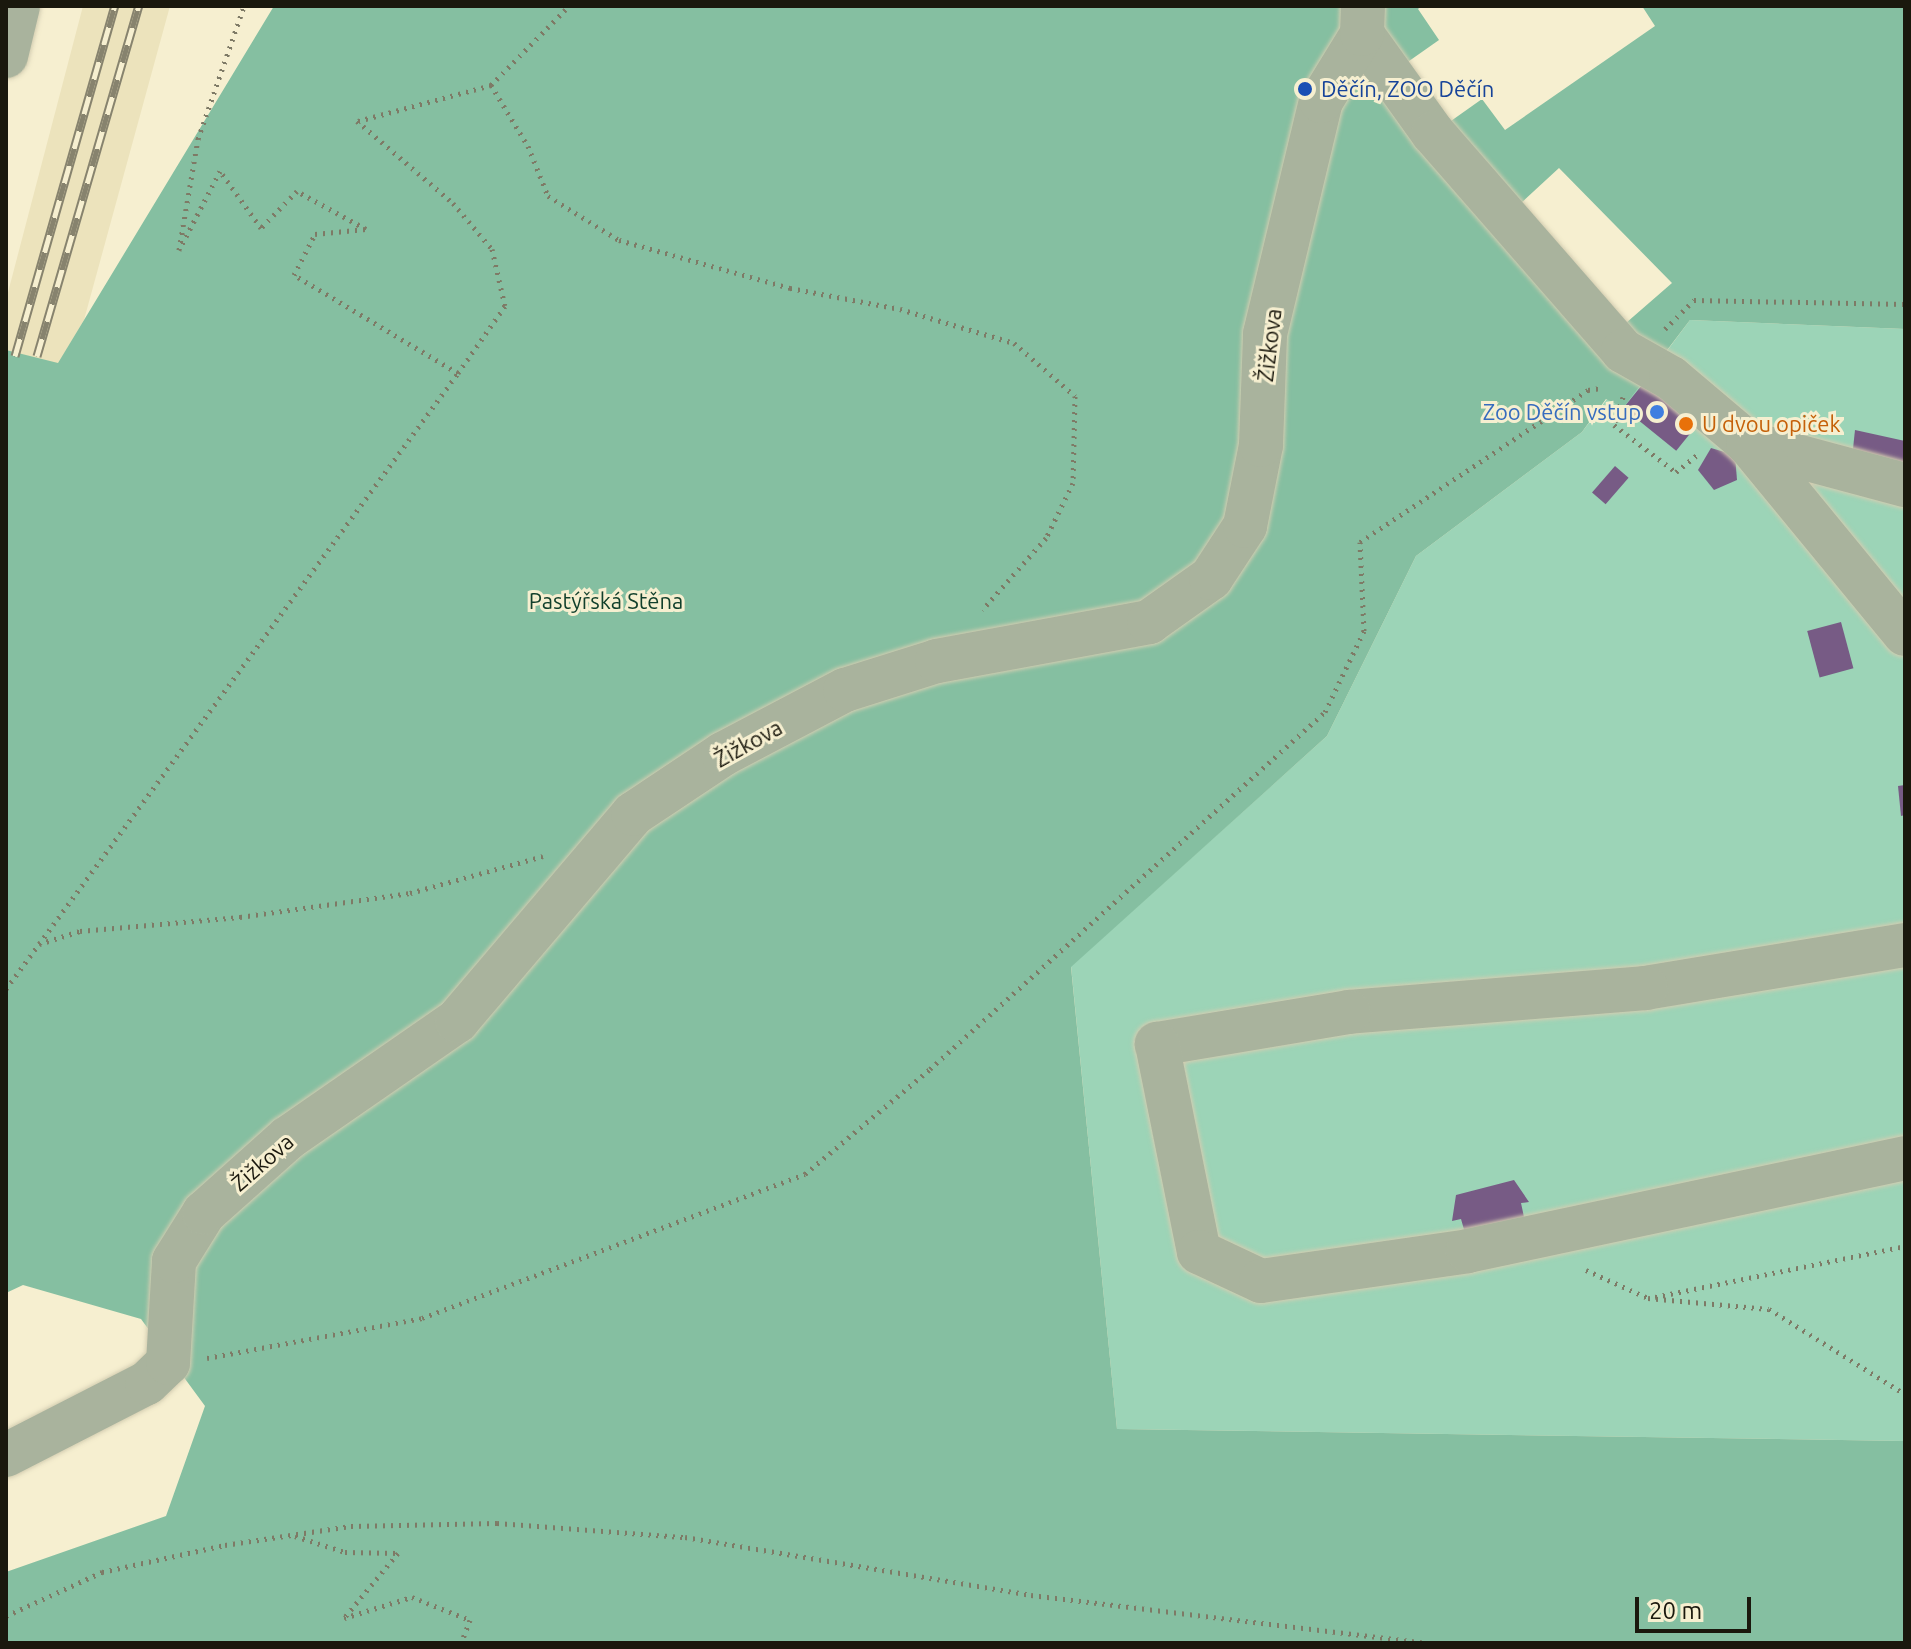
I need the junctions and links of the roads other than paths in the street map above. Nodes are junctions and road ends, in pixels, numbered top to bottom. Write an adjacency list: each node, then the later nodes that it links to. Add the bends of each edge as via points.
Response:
1 (18, 6): 3 (street)
2 (1362, 20): 4 (street, Žižkova, via 1433,133 1636,365); 9 (street, Žižkova, via 1321,101 1265,334 1261,445 1245,526 1211,578 1149,622 937,661 845,690 723,754 633,814 457,1021 288,1138 204,1213 174,1261 167,1311 168,1363 147,1383)
3 (6, 56)
4 (1748, 443): 5 (street); 6 (street)
5 (1905, 485)
6 (1905, 634)
7 (1905, 945): 8 (street, via 1646,988 1349,1012 1157,1044 1199,1252 1261,1281 1468,1251)
8 (1905, 1158)
9 (6, 1455)

